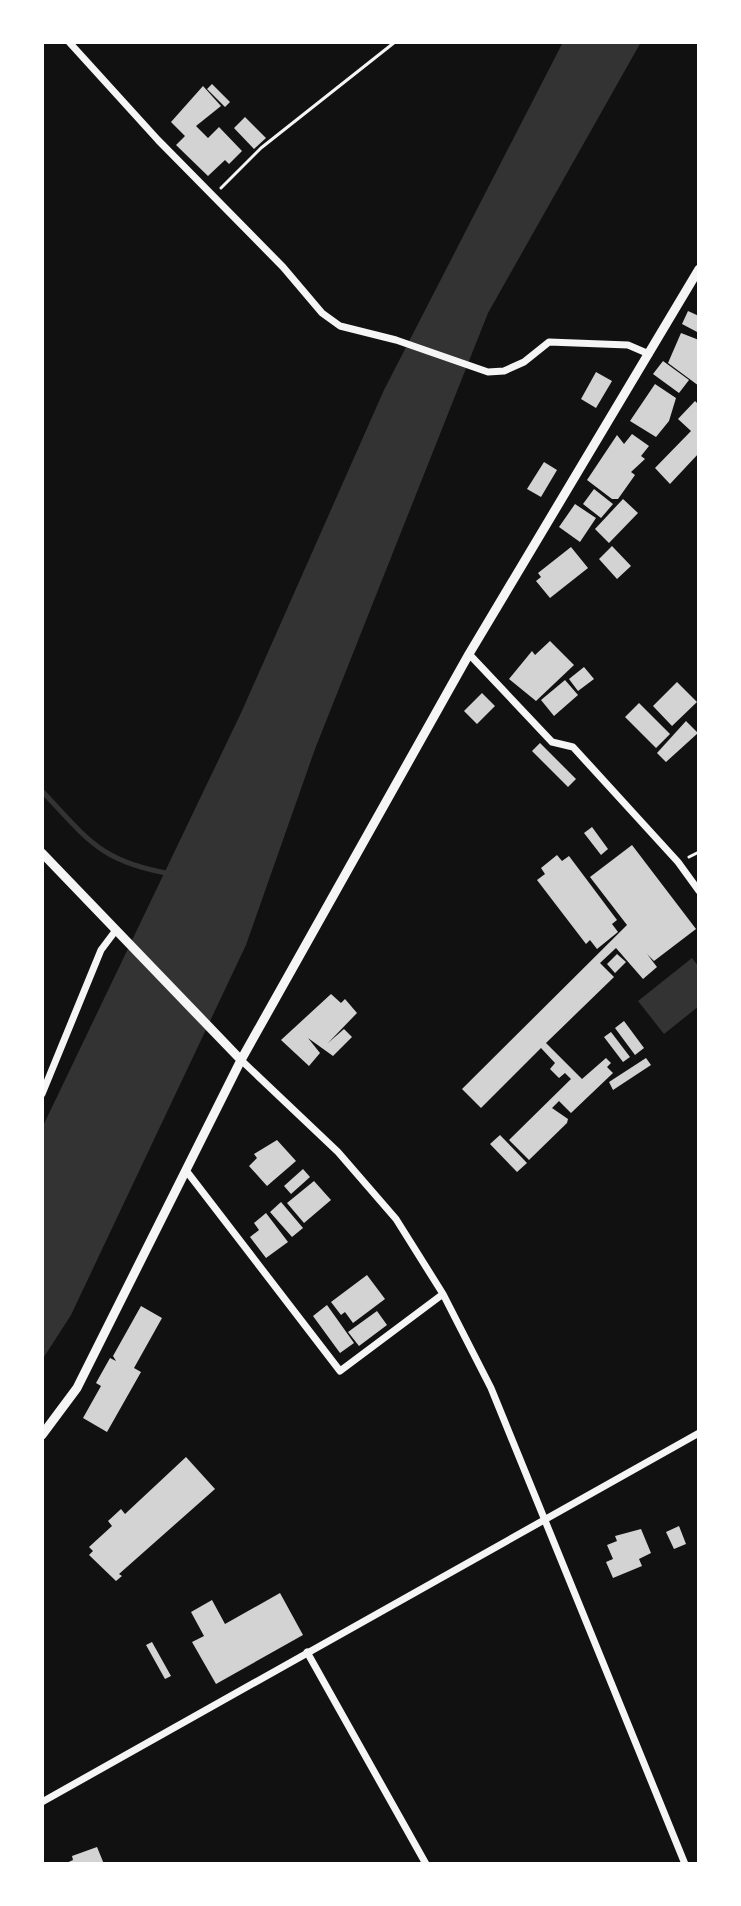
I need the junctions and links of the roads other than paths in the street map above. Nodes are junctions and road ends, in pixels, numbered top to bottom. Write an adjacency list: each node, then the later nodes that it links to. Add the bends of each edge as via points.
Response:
1 (69, 42): 3 (street, via 322,313 340,326 488,372 524,362 549,342 628,345)
2 (699, 269): 3 (street)
3 (649, 354): 4 (street)
4 (469, 654): 6 (street, via 552,742 573,747); 8 (street)
5 (42, 853): 7 (street)
6 (699, 891)
7 (116, 930): 8 (street); 9 (street, via 101,950)
8 (241, 1060): 10 (street); 11 (street, via 338,1152 396,1219)
9 (42, 1094)
10 (188, 1173): 11 (street, via 340,1371); 13 (street, via 77,1388)
11 (443, 1294): 14 (street, via 491,1388)
12 (699, 1433): 14 (street)
13 (42, 1435)
14 (545, 1519): 15 (street); 18 (street)
15 (307, 1652): 16 (street); 17 (street)
16 (42, 1802)
17 (426, 1864)
18 (685, 1864)

